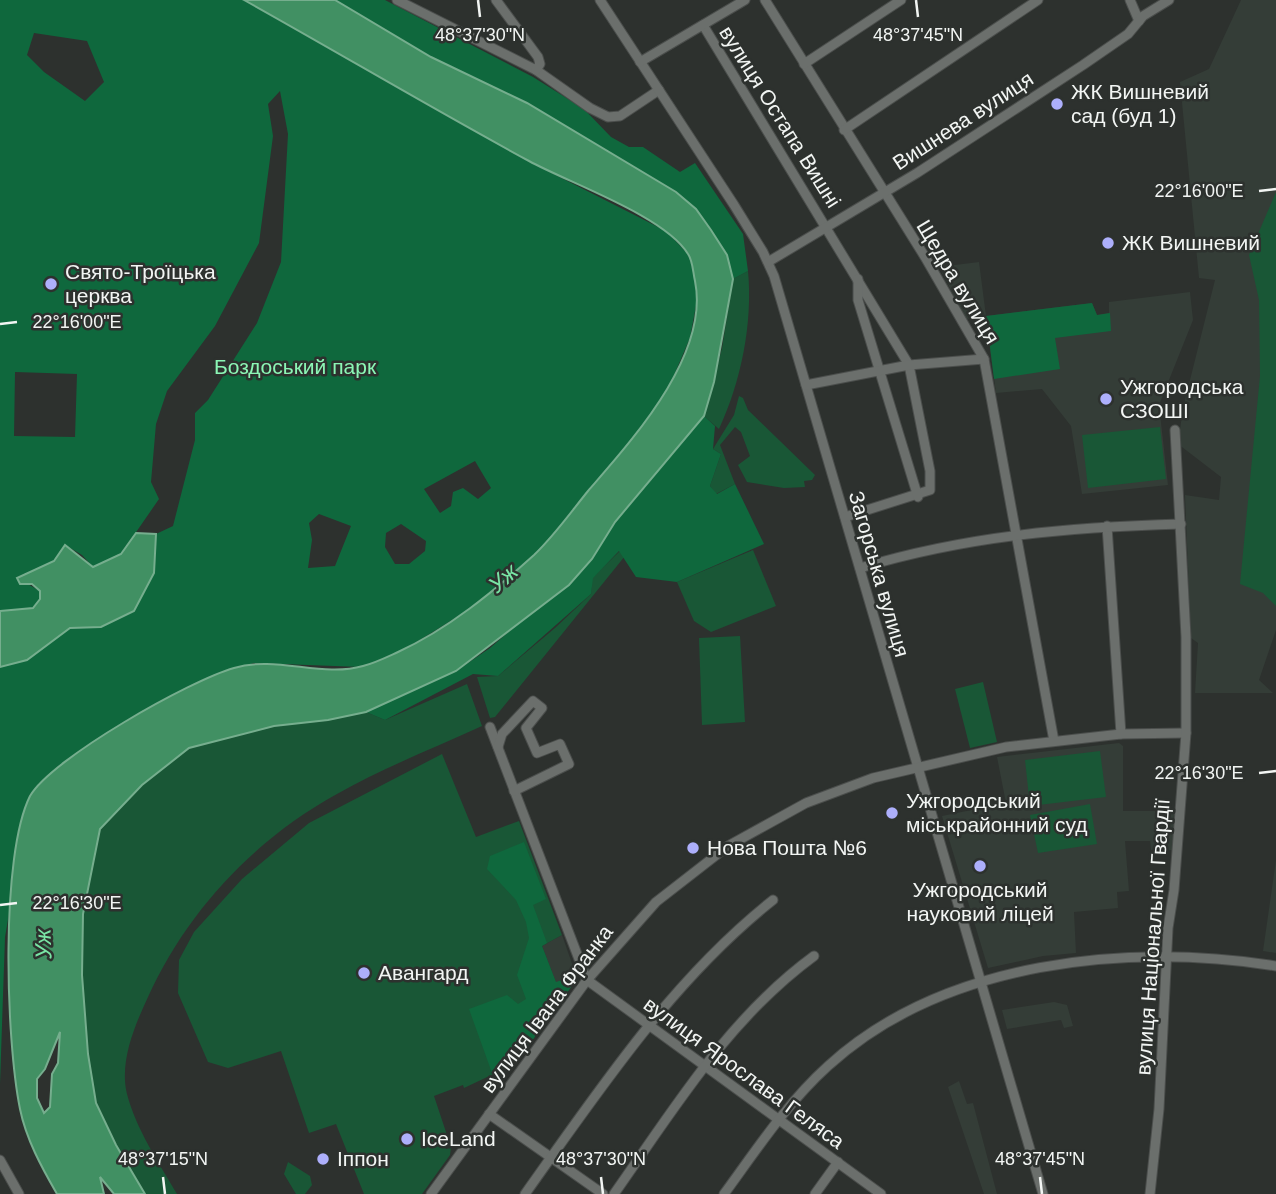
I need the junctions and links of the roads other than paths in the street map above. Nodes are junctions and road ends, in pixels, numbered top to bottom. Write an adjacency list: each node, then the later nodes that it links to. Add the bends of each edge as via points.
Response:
1 (397, 0): 14 (street)
2 (496, 0): 14 (street, via 538,57)
3 (600, 0): 12 (street, Загорська вулиця)
4 (746, 0): 11 (street)
5 (765, 0): 13 (street, Щедра вулиця)
6 (901, 0): 13 (street)
7 (1038, 0): 16 (street)
8 (1130, 0): 10 (street)
9 (1168, 0): 10 (street, Вишнева вулиця)
10 (1139, 21): 17 (street, Вишнева вулиця, via 1083,65)
11 (703, 25): 12 (street); 18 (street, вулиця Остапа Вишні)
12 (640, 62): 15 (street, Загорська вулиця)
13 (804, 64): 16 (street, Щедра вулиця)
14 (536, 70): 15 (street, via 608,117 620,116)
15 (659, 90): 19 (street, Загорська вулиця)
16 (844, 130): 17 (street, Щедра вулиця)
17 (883, 193): 18 (street, Вишнева вулиця); 21 (street, Щедра вулиця)
18 (827, 227): 19 (street, Вишнева вулиця); 20 (street, вулиця Остапа Вишні)
19 (768, 262): 24 (street, Загорська вулиця)
20 (858, 279): 22 (street, вулиця Остапа Вишні); 23 (street, via 855,287)
21 (984, 359): 22 (street); 30 (street, Щедра вулиця)
22 (909, 365): 23 (street); 26 (street, вулиця Остапа Вишні, via 932,485 927,494)
23 (879, 371): 24 (street); 26 (street)
24 (806, 385): 27 (street, Загорська вулиця)
25 (1175, 430): 28 (street, вулиця Національної Гвардії)
26 (918, 497): 27 (street)
27 (845, 516): 31 (street, Загорська вулиця)
28 (1181, 524): 29 (street); 33 (street, вулиця Національної Гвардії)
29 (1107, 526): 30 (street); 34 (street)
30 (1014, 534): 31 (street, via 934,548); 35 (street, Щедра вулиця)
31 (860, 568): 37 (street, Загорська вулиця)
32 (490, 727): 36 (street)
33 (1186, 733): 34 (street, вулиця Івана Франка); 41 (street, вулиця Національної Гвардії)
34 (1121, 734): 35 (street, вулиця Івана Франка)
35 (1054, 741): 37 (street, вулиця Івана Франка, via 1006,747)
36 (498, 747): 38 (street); 38 (street, via 502,734 533,701 542,708 526,728 537,753 559,744 569,764)
37 (917, 769): 43 (street, вулиця Івана Франка, via 836,790 728,846 656,902); 44 (street, Загорська вулиця)
38 (514, 791): 43 (street)
39 (774, 900): 45 (street, via 709,955)
40 (814, 956): 46 (street, via 743,1018)
41 (1166, 957): 42 (street, via 1216,957); 44 (street, via 1041,966); 61 (street, вулиця Національної Гвардії)
42 (1276, 966)
43 (587, 980): 45 (street, вулиця Ярослава Геляса); 47 (street, вулиця Івана Франка)
44 (981, 981): 48 (street, via 928,1003 862,1041 812,1081); 60 (street, Загорська вулиця)
45 (648, 1027): 46 (street, вулиця Ярослава Геляса); 49 (street)
46 (704, 1066): 48 (street, вулиця Ярослава Геляса); 56 (street)
47 (489, 1114): 49 (street); 53 (street, вулиця Івана Франка)
48 (779, 1119): 51 (street, вулиця Ярослава Геляса); 57 (street)
49 (551, 1157): 54 (street); 55 (street)
50 (0, 1160): 52 (street)
51 (838, 1162): 58 (street); 59 (street, вулиця Ярослава Геляса)
52 (19, 1194)
53 (431, 1194)
54 (525, 1194)
55 (603, 1194)
56 (614, 1194)
57 (724, 1194)
58 (815, 1194)
59 (881, 1194)
60 (1043, 1194)
61 (1150, 1194)

